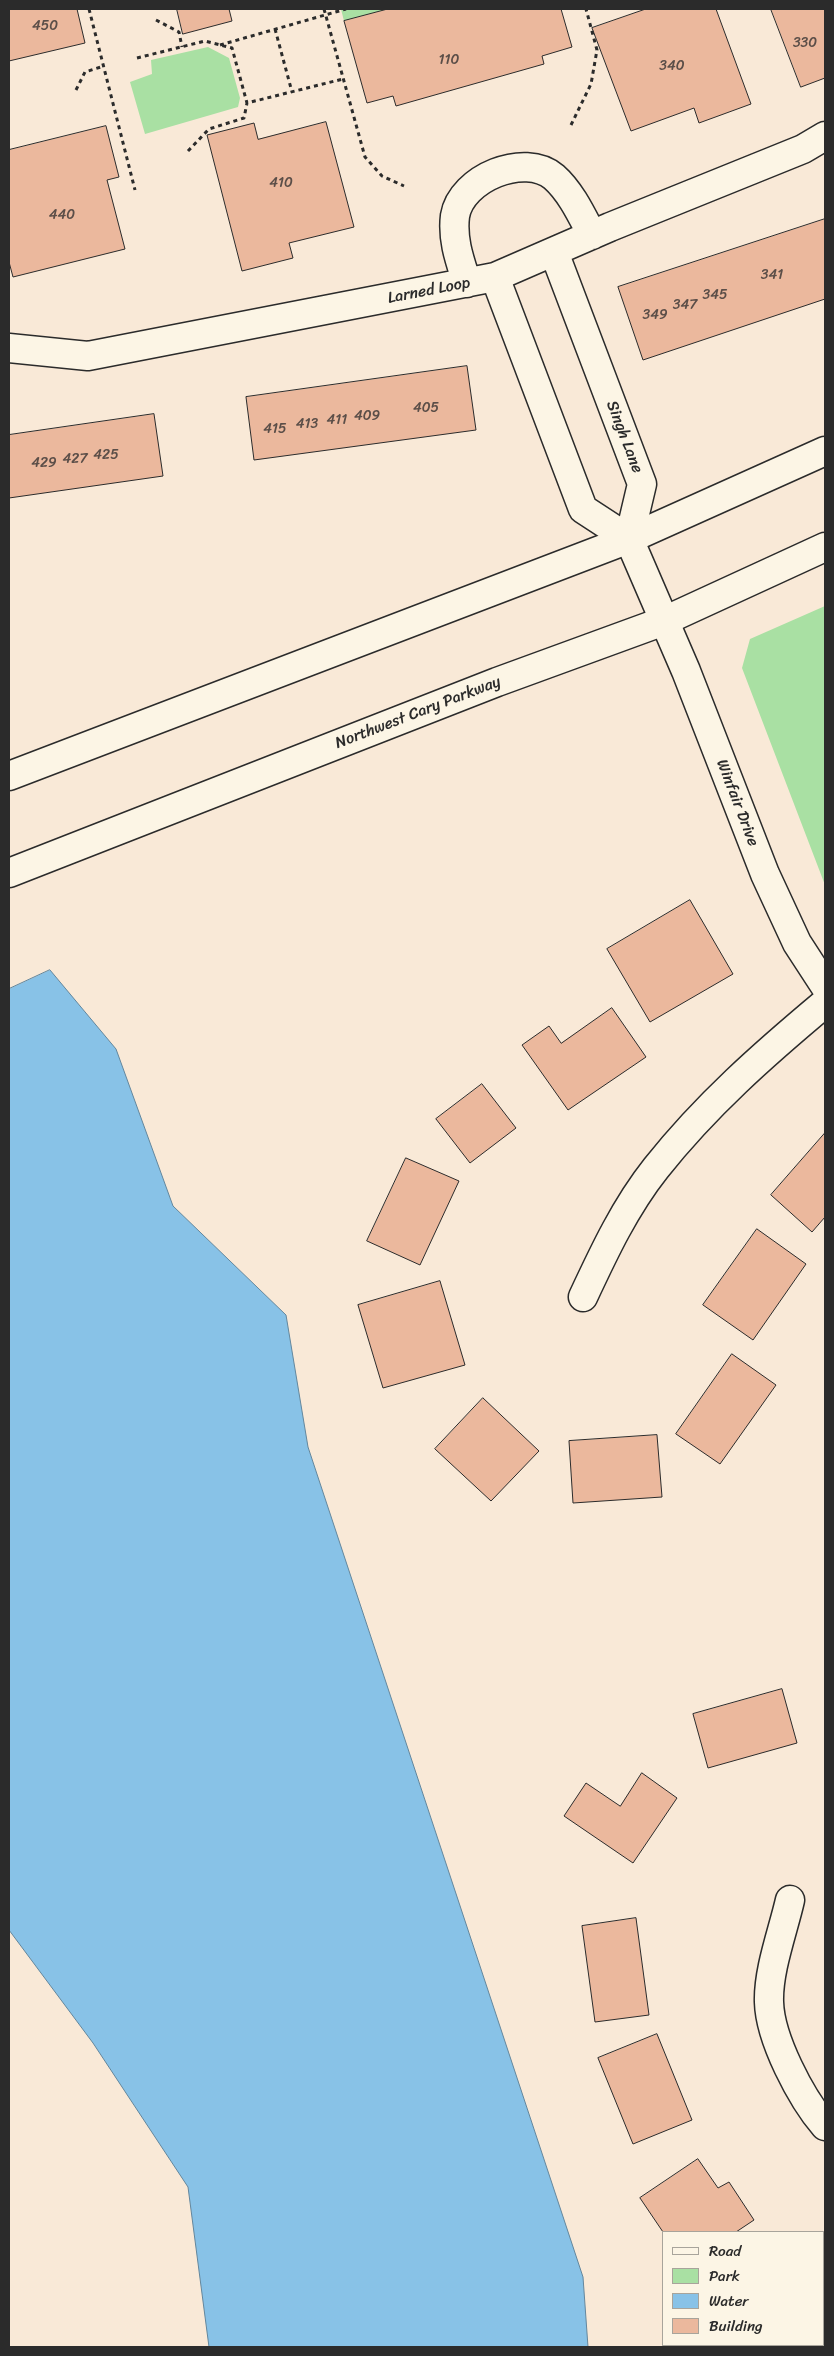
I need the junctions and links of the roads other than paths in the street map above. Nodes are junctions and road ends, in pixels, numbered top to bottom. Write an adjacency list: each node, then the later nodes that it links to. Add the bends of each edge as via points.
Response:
1 (825, 136): 2 (street, Larned Loop)
2 (592, 235): 3 (street, Larned Loop); 5 (street, via 554,177 536,169 501,169 484,178 466,194 455,214 454,241)
3 (554, 252): 4 (street, Larned Loop); 8 (street, Singh Lane, via 642,484)
4 (496, 278): 5 (street, Larned Loop); 8 (street, via 583,509)
5 (467, 283): 6 (street, Larned Loop, via 88,356)
6 (9, 348)
7 (825, 451): 8 (street)
8 (629, 539): 10 (street); 11 (street)
9 (825, 547): 10 (street, Northwest Cary Parkway)
10 (663, 617): 12 (street, Northwest Cary Parkway); 13 (street, Winfair Drive, via 765,874 797,943)
11 (9, 776)
12 (9, 873)
13 (825, 986)
14 (825, 1003): 15 (street, via 723,1092 655,1169 613,1234)
15 (583, 1296)
16 (790, 1900): 17 (street, via 771,1980 769,2001 773,2028 784,2058)
17 (825, 2126)

